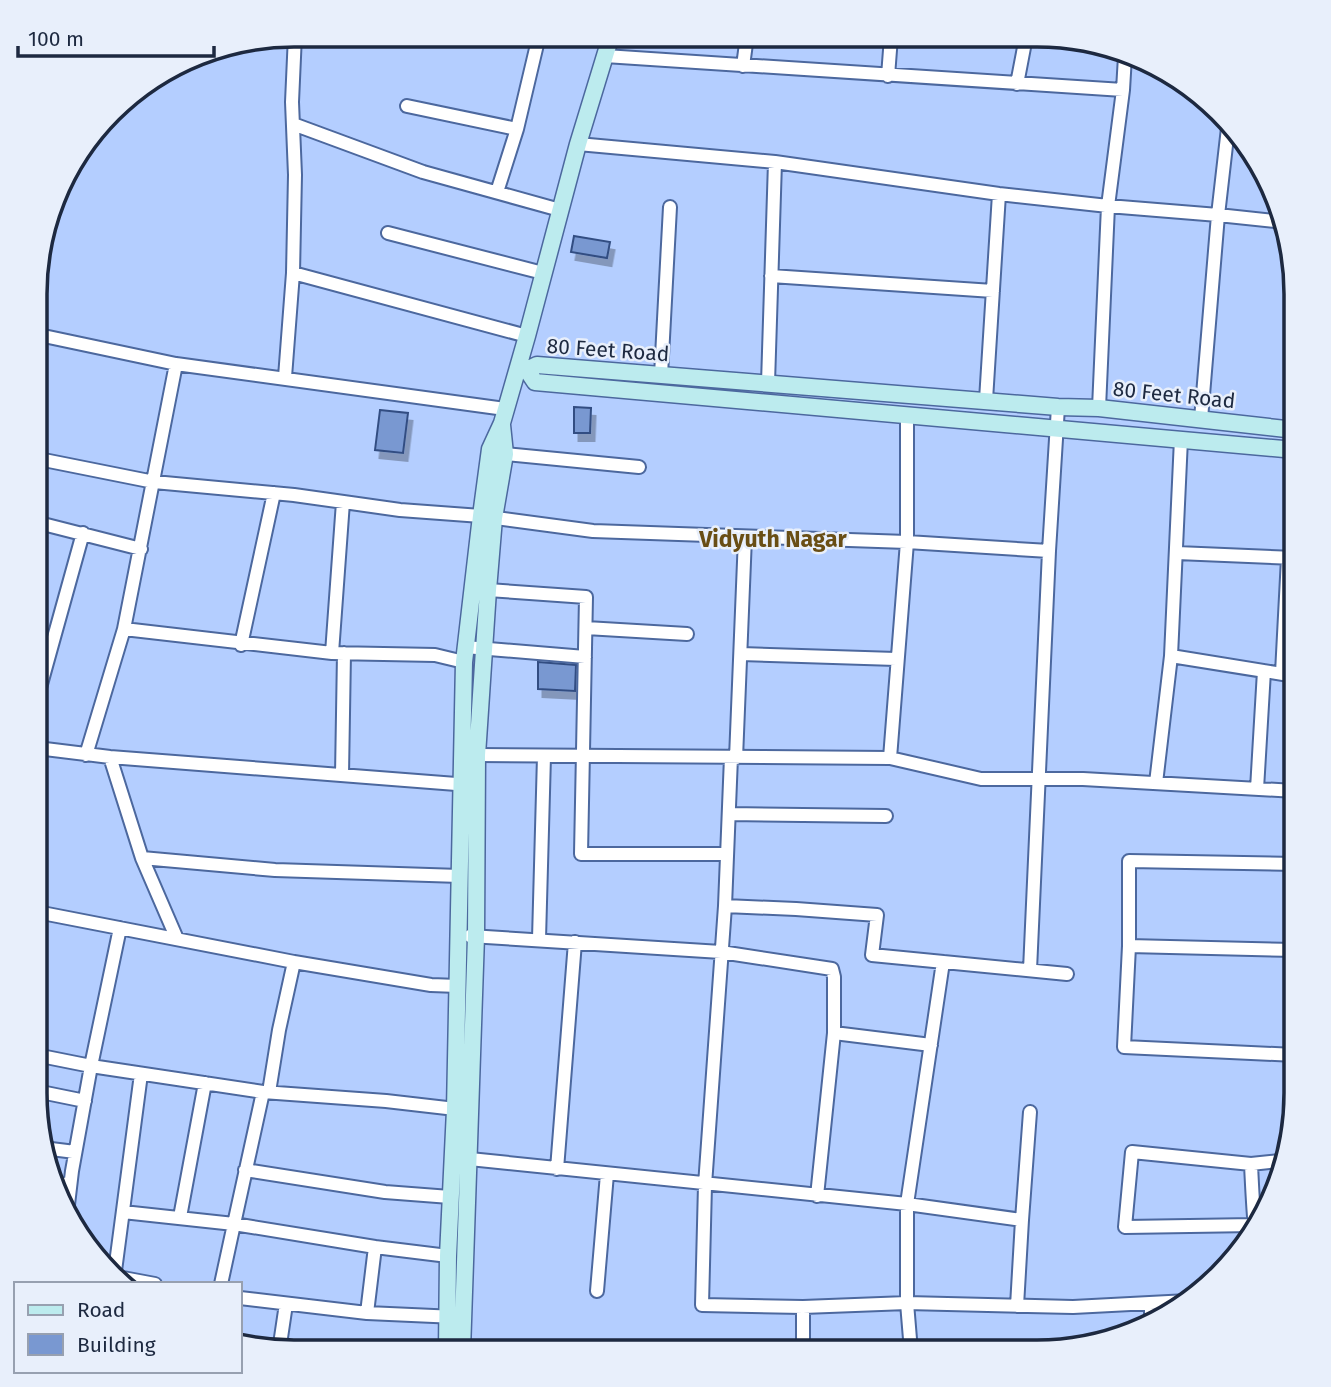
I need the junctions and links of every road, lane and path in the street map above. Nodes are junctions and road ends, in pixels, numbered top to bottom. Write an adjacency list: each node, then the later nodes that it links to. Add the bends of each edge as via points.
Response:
1 (745, 47): 9 (street)
2 (890, 47): 10 (street)
3 (1024, 47): 11 (street)
4 (295, 48): 14 (street)
5 (536, 48): 15 (street)
6 (606, 48): 7 (street)
7 (605, 56): 9 (street); 17 (street)
8 (1125, 63): 12 (street)
9 (743, 66): 10 (street)
10 (888, 76): 11 (street)
11 (1017, 84): 12 (street)
12 (1123, 90): 21 (street)
13 (407, 106): 15 (street)
14 (293, 124): 19 (street, via 423,172); 27 (street)
15 (517, 129): 19 (street)
16 (1227, 137): 24 (street)
17 (578, 144): 18 (street); 23 (street)
18 (775, 162): 20 (street); 29 (street)
19 (497, 192): 23 (street)
20 (999, 194): 21 (street); 30 (street)
21 (1108, 206): 24 (street); 40 (street)
22 (670, 207): 35 (street)
23 (560, 210): 28 (street)
24 (1218, 215): 25 (street); 43 (street)
25 (1272, 221)
26 (388, 233): 28 (street)
27 (293, 273): 31 (street); 36 (street)
28 (543, 273): 31 (street)
29 (771, 276): 30 (street); 37 (street)
30 (993, 290): 38 (street)
31 (527, 336): 34 (street)
32 (47, 337): 33 (street)
33 (176, 364): 36 (street); 51 (street)
34 (521, 370): 35 (street, 80 Feet Road, via 537,365); 41 (street, 80 Feet Road, via 535,382); 42 (street)
35 (661, 375): 37 (street, 80 Feet Road)
36 (285, 377): 42 (street)
37 (768, 383): 38 (street, 80 Feet Road)
38 (986, 400): 39 (street, 80 Feet Road)
39 (1058, 407): 40 (street, 80 Feet Road); 44 (street)
40 (1099, 408): 43 (street, 80 Feet Road)
41 (906, 415): 44 (street, 80 Feet Road); 58 (street)
42 (503, 416): 48 (street); 54 (street, via 490,449)
43 (1201, 419): 45 (street, 80 Feet Road)
44 (1057, 428): 46 (street, 80 Feet Road); 60 (street)
45 (1283, 429)
46 (1181, 439): 47 (street, 80 Feet Road); 61 (street)
47 (1283, 449)
48 (505, 454): 50 (street); 54 (street)
49 (47, 460): 51 (street)
50 (639, 467)
51 (154, 482): 52 (street); 59 (street)
52 (274, 493): 53 (street); 67 (street)
53 (343, 502): 54 (street); 69 (street)
54 (487, 517): 57 (street, via 593,531); 63 (street); 70 (street)
55 (47, 525): 56 (street)
56 (83, 533): 59 (street); 75 (street)
57 (746, 537): 58 (street); 71 (street)
58 (907, 542): 60 (street); 74 (street)
59 (141, 549): 65 (street)
60 (1049, 551): 87 (street)
61 (1177, 553): 62 (street); 72 (street)
62 (1283, 558)
63 (488, 590): 64 (street, via 584,596); 68 (street)
64 (586, 628): 66 (street); 73 (street)
65 (124, 629): 67 (street); 79 (street)
66 (687, 634)
67 (241, 645): 69 (street)
68 (482, 649): 70 (street); 73 (street); 80 (street)
69 (338, 653): 70 (street); 86 (street)
70 (464, 654): 89 (street)
71 (741, 654): 74 (street); 84 (street)
72 (1171, 656): 76 (street); 88 (street)
73 (585, 657): 83 (street)
74 (896, 659): 85 (street)
75 (47, 661)
76 (1264, 671): 77 (street); 91 (street)
77 (1283, 674)
78 (48, 750): 79 (street)
79 (86, 755): 82 (street)
80 (477, 755): 81 (street); 90 (street)
81 (544, 756): 83 (street); 105 (street)
82 (110, 757): 86 (street); 96 (street)
83 (583, 757): 84 (street); 95 (street, via 581,855)
84 (733, 757): 85 (street); 93 (street)
85 (890, 758): 87 (street, via 981,779)
86 (342, 775): 89 (street)
87 (1038, 779): 88 (street); 112 (street)
88 (1156, 783): 91 (street)
89 (460, 784): 90 (street); 98 (street)
90 (477, 785): 103 (street)
91 (1257, 789): 92 (street)
92 (1284, 790)
93 (729, 814): 94 (street); 95 (street)
94 (886, 816)
95 (727, 854): 99 (street)
96 (142, 858): 98 (street, via 275,870); 104 (street)
97 (1284, 864): 107 (street, via 1129,861)
98 (460, 876): 102 (street)
99 (725, 906): 109 (street); 111 (street, via 877,915 872,955)
100 (48, 914): 101 (street)
101 (120, 928): 104 (street); 119 (street)
102 (459, 935): 103 (street); 114 (street)
103 (476, 936): 105 (street); 125 (street)
104 (177, 939): 110 (street)
105 (539, 939): 106 (street)
106 (575, 942): 109 (street); 133 (street)
107 (1129, 946): 108 (street); 117 (street, via 1124,1047)
108 (1284, 950)
109 (721, 952): 115 (street, via 832,970); 138 (street)
110 (294, 962): 114 (street); 122 (street)
111 (943, 962): 112 (street); 116 (street)
112 (1030, 970): 113 (street)
113 (1067, 974)
114 (458, 986): 125 (street)
115 (834, 1032): 116 (street); 140 (street)
116 (931, 1045): 142 (street)
117 (1284, 1054)
118 (48, 1057): 119 (street)
119 (91, 1066): 120 (street); 124 (street)
120 (141, 1074): 121 (street); 144 (street)
121 (205, 1083): 122 (street); 145 (street)
122 (266, 1092): 125 (street); 134 (street)
123 (48, 1093): 124 (street)
124 (85, 1101): 128 (street)
125 (463, 1110): 129 (street); 130 (street)
126 (1030, 1112): 146 (street)
127 (54, 1149): 128 (street)
128 (75, 1152): 136 (street)
129 (452, 1157): 130 (street); 141 (street)
130 (469, 1159): 133 (street); 163 (street)
131 (1274, 1162): 132 (street)
132 (1251, 1164): 143 (street); 148 (street, via 1132,1152 1125,1227)
133 (557, 1169): 135 (street)
134 (245, 1170): 141 (street); 147 (street)
135 (607, 1174): 138 (street); 153 (street)
136 (71, 1183): 137 (street); 139 (street)
137 (65, 1184)
138 (705, 1185): 140 (street); 160 (street, via 702,1305)
139 (69, 1194)
140 (817, 1196): 142 (street)
141 (450, 1197): 150 (street)
142 (907, 1205): 146 (street); 156 (street)
143 (1255, 1209)
144 (123, 1212): 145 (street); 151 (street)
145 (180, 1217): 147 (street)
146 (1022, 1220): 159 (street)
147 (234, 1224): 149 (street); 152 (street)
148 (1245, 1226)
149 (375, 1247): 150 (street); 162 (street)
150 (447, 1256): 163 (street)
151 (116, 1263)
152 (221, 1282)
153 (597, 1291)
154 (242, 1298): 158 (street)
155 (1168, 1302): 157 (street)
156 (907, 1303): 159 (street); 160 (street); 166 (street)
157 (1150, 1303): 159 (street); 161 (street)
158 (286, 1304): 162 (street); 164 (street)
159 (1017, 1306)
160 (803, 1307): 165 (street)
161 (1150, 1312)
162 (367, 1313): 163 (street)
163 (456, 1317): 167 (street); 168 (street)
164 (281, 1339)
165 (803, 1339)
166 (910, 1339)
167 (450, 1340)
168 (460, 1340)

